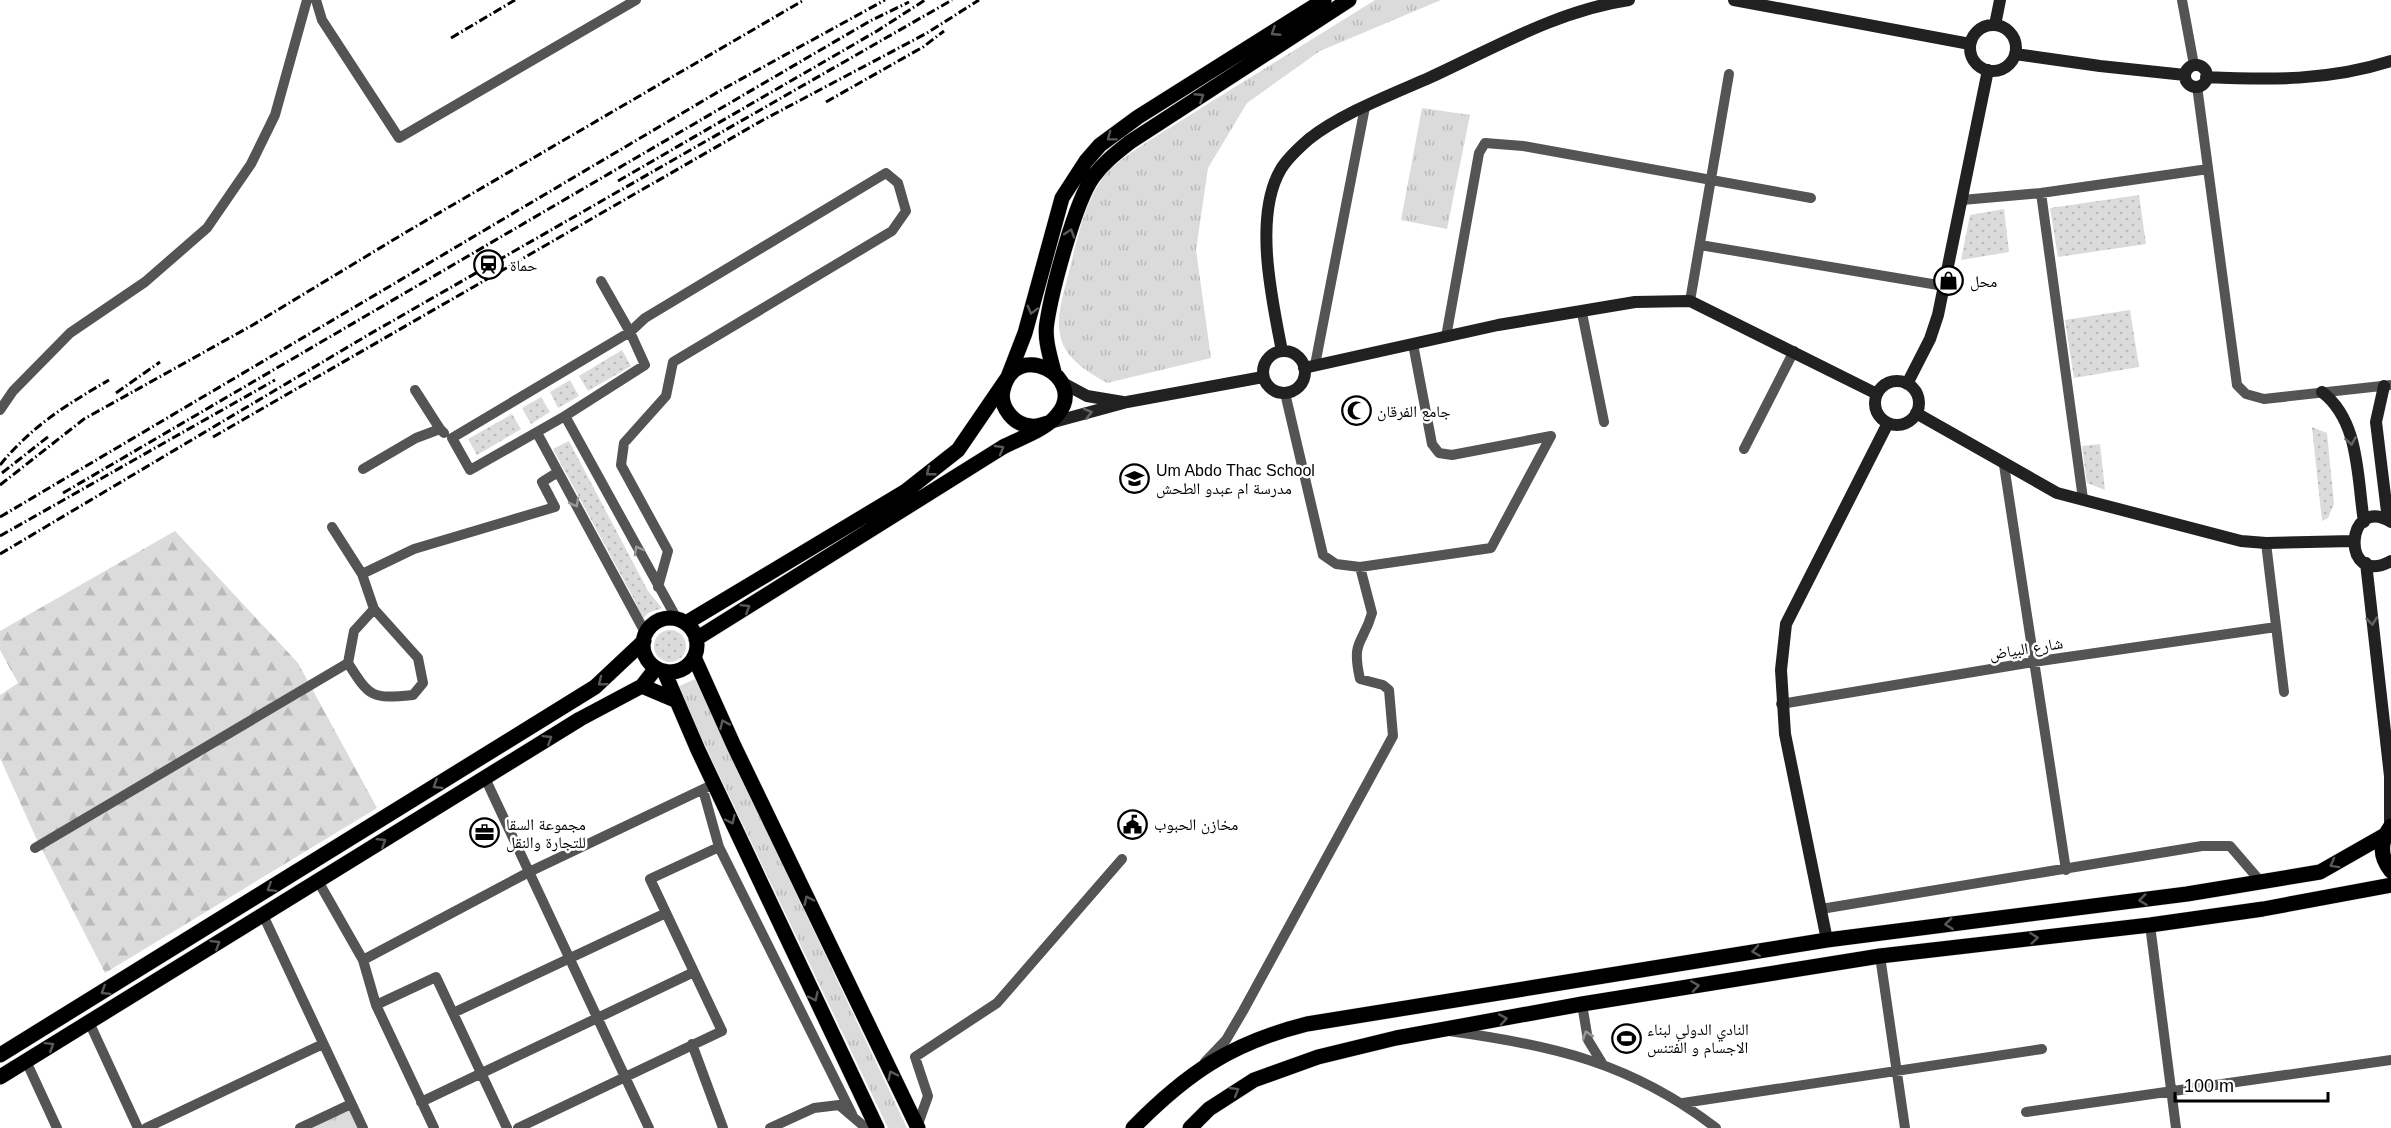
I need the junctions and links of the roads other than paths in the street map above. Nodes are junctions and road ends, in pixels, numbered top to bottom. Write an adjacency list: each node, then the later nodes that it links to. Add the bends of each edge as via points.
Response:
1 (307, 0): 47 (street, via 275,115 251,164 207,228 145,282 70,333 13,391)
2 (316, 0): 3 (street, via 322,20 399,138)
3 (636, 0)
4 (1324, 0): 37 (main road, one-way to 37, via 1138,117 1100,145 1086,161 1062,198 1025,333)
5 (1349, 0): 38 (main road, one-way to 5, via 1048,346 1047,323 1067,243 1092,178 1130,142)
6 (1629, 0): 20 (street, via 1604,3 1552,21)
7 (1734, 0): 11 (street)
8 (2000, 0): 10 (street)
9 (2182, 0): 14 (street)
10 (1995, 25): 11 (street, via 1977,32); 12 (street, via 2013,38)
11 (1970, 44): 15 (street, via 1976,63)
12 (2015, 54): 15 (street, via 2002,69); 17 (street)
13 (2391, 61): 18 (street, via 2313,78)
14 (2194, 65): 17 (street); 18 (street, via 2203,68)
15 (1988, 70): 25 (street)
16 (1729, 74): 22 (street)
17 (2185, 75): 19 (street, via 2188,83)
18 (2206, 77): 19 (street)
19 (2197, 86): 21 (street)
20 (1365, 107): 34 (street, via 1310,139 1281,169 1267,212 1267,245); 36 (street)
21 (2208, 169): 23 (street); 43 (street, via 2237,385 2257,399)
22 (1711, 178): 24 (street); 26 (street); 32 (street, via 1485,143 1479,153)
23 (2041, 193): 25 (street); 60 (street)
24 (1811, 198)
25 (1962, 200): 28 (street)
26 (1700, 244): 28 (street); 29 (street)
27 (601, 281): 31 (street)
28 (1944, 286): 40 (street, via 1930,339)
29 (1690, 301): 30 (street, via 1635,302); 35 (street)
30 (1581, 313): 32 (street); 50 (street)
31 (630, 332): 49 (street, via 645,365); 55 (street); 70 (street, via 645,318 886,173 898,183 906,211 892,231 673,362 666,396 624,443 621,465 668,551)
32 (1446, 337): 33 (street)
33 (1413, 344): 36 (street); 68 (street, via 1432,444 1439,453 1551,436 1491,548)
34 (1282, 351): 36 (street); 39 (street, via 1267,359)
35 (1794, 351): 45 (street); 56 (street)
36 (1310, 367): 44 (street, via 1301,384)
37 (1008, 377): 38 (main road, via 1032,364 1043,366); 51 (main road, via 1003,392 1010,417 1032,427); 72 (main road, one-way to 72, via 958,450 906,491)
38 (1058, 377): 46 (street, via 1087,396); 51 (main road, via 1064,391 1063,405)
39 (1263, 377): 44 (street, via 1269,388); 46 (street)
40 (1907, 384): 45 (street, via 1888,383); 48 (street, via 1917,395)
41 (2387, 385): 43 (street); 61 (street, via 2376,422)
42 (414, 390): 53 (street)
43 (2322, 392): 62 (street, one-way to 62, via 2338,406 2348,424)
44 (1285, 393): 68 (street, via 1323,555 1336,564)
45 (1877, 394): 52 (street, via 1877,412)
46 (1127, 402): 51 (street, one-way to 46)
47 (0, 410)
48 (1916, 413): 52 (street, via 1902,424); 57 (street)
49 (565, 417): 54 (street); 70 (street, one-way to 49)
50 (1604, 422)
51 (1049, 423): 75 (main road, one-way to 51, via 1003,447)
52 (1888, 423): 83 (street, via 1786,624)
53 (440, 429): 55 (street); 58 (street, via 416,438)
54 (537, 433): 55 (street, via 470,470); 59 (street)
55 (452, 438)
56 (1744, 449)
57 (2004, 465): 60 (street, via 2057,493); 77 (street)
58 (363, 469)
59 (558, 472): 69 (street, via 542,482 555,507 414,549); 74 (street, one-way to 74)
60 (2083, 500): 65 (street, via 2241,541)
61 (2390, 521): 62 (street, via 2376,517)
62 (2364, 522): 64 (street)
63 (332, 527): 69 (street)
64 (2353, 541): 65 (street); 67 (street, via 2356,554)
65 (2266, 543): 73 (street)
66 (2391, 562): 67 (street, via 2379,566)
67 (2366, 563): 86 (street, one-way to 86, via 2390,776)
68 (1360, 567): 118 (street, via 1372,613 1357,643 1356,660 1360,679 1389,690 1393,736 1226,1040)
69 (362, 574): 71 (street)
70 (658, 587): 72 (street)
71 (374, 609): 78 (street, via 354,631); 78 (street, via 417,658 423,683 413,695 384,698 366,691)
72 (682, 621): 74 (main road, via 663,619 650,627); 75 (main road)
73 (2276, 627): 77 (street, شارع البياض); 81 (street)
74 (645, 637): 79 (main road, via 646,657); 114 (main road, one-way to 114, via 595,687)
75 (696, 639): 76 (main road)
76 (694, 657): 79 (main road, via 682,669); 129 (main road, one-way to 76)
77 (2034, 662): 83 (street, شارع البياض); 90 (street)
78 (348, 663): 88 (street)
79 (660, 670): 80 (main road); 82 (main road)
80 (642, 686): 82 (main road); 84 (main road, one-way to 80)
81 (2284, 692)
82 (675, 700): 85 (main road)
83 (1781, 704): 96 (street)
84 (484, 778): 92 (street); 93 (main road, one-way to 84)
85 (709, 787): 87 (street); 92 (street); 142 (main road, one-way to 142)
86 (2389, 829): 91 (main road, via 2382,854); 94 (main road, one-way to 94, via 2320,872)
87 (719, 847): 97 (street, via 650,879); 128 (street)
88 (35, 848)
89 (1122, 859): 129 (street, via 997,1003 915,1057 928,1096)
90 (2066, 870): 94 (street, via 2202,846 2230,846); 96 (street)
91 (2391, 871)
92 (529, 872): 102 (street); 103 (street)
93 (318, 881): 98 (main road); 103 (street)
94 (2261, 882): 100 (main road, one-way to 100)
95 (2391, 885): 99 (main road)
96 (1821, 909): 100 (street)
97 (666, 913): 102 (street); 104 (street)
98 (263, 915): 109 (main road, one-way to 98); 111 (street)
99 (2150, 925): 101 (main road, one-way to 99); 123 (street)
100 (1827, 940): 118 (main road, one-way to 118, via 1307,1024 1249,1041)
101 (1880, 956): 105 (main road, one-way to 101); 119 (street)
102 (569, 958): 107 (street); 108 (street)
103 (363, 960): 106 (street)
104 (694, 972): 108 (street); 112 (street, via 722,1032)
105 (1582, 1004): 110 (main road, one-way to 105); 117 (street, one-way to 105, via 1588,1040)
106 (376, 1005): 107 (street, via 436,977); 124 (street)
107 (453, 1013): 120 (street)
108 (597, 1018): 120 (street); 122 (street)
109 (89, 1022): 116 (main road, one-way to 109); 131 (street)
110 (1440, 1030): 117 (street, via 1491,1037); 144 (main road, one-way to 110, via 1231,1093 1280,1070 1357,1047)
111 (323, 1044): 126 (street); 132 (street)
112 (692, 1044): 122 (street); 139 (street)
113 (2042, 1048): 119 (street)
114 (0, 1055)
115 (2391, 1060): 123 (street)
116 (26, 1061): 121 (main road); 130 (street)
117 (1602, 1062): 125 (street)
118 (1197, 1069): 143 (main road)
119 (1896, 1072): 125 (street); 146 (street)
120 (481, 1073): 124 (street); 136 (street)
121 (0, 1077)
122 (625, 1077): 137 (street); 138 (street)
123 (2171, 1090): 127 (street); 147 (street)
124 (421, 1102): 135 (street)
125 (1683, 1103): 145 (street)
126 (351, 1104): 133 (street); 134 (street)
127 (2026, 1112)
128 (852, 1114): 140 (street, via 839,1105 814,1108); 141 (street)
129 (918, 1127)
130 (57, 1128)
131 (138, 1128)
132 (146, 1128)
133 (300, 1128)
134 (363, 1128)
135 (434, 1128)
136 (507, 1128)
137 (518, 1128)
138 (649, 1128)
139 (723, 1128)
140 (770, 1128)
141 (866, 1128)
142 (877, 1128)
143 (1133, 1128)
144 (1190, 1128)
145 (1716, 1128)
146 (1905, 1128)
147 (2176, 1128)

